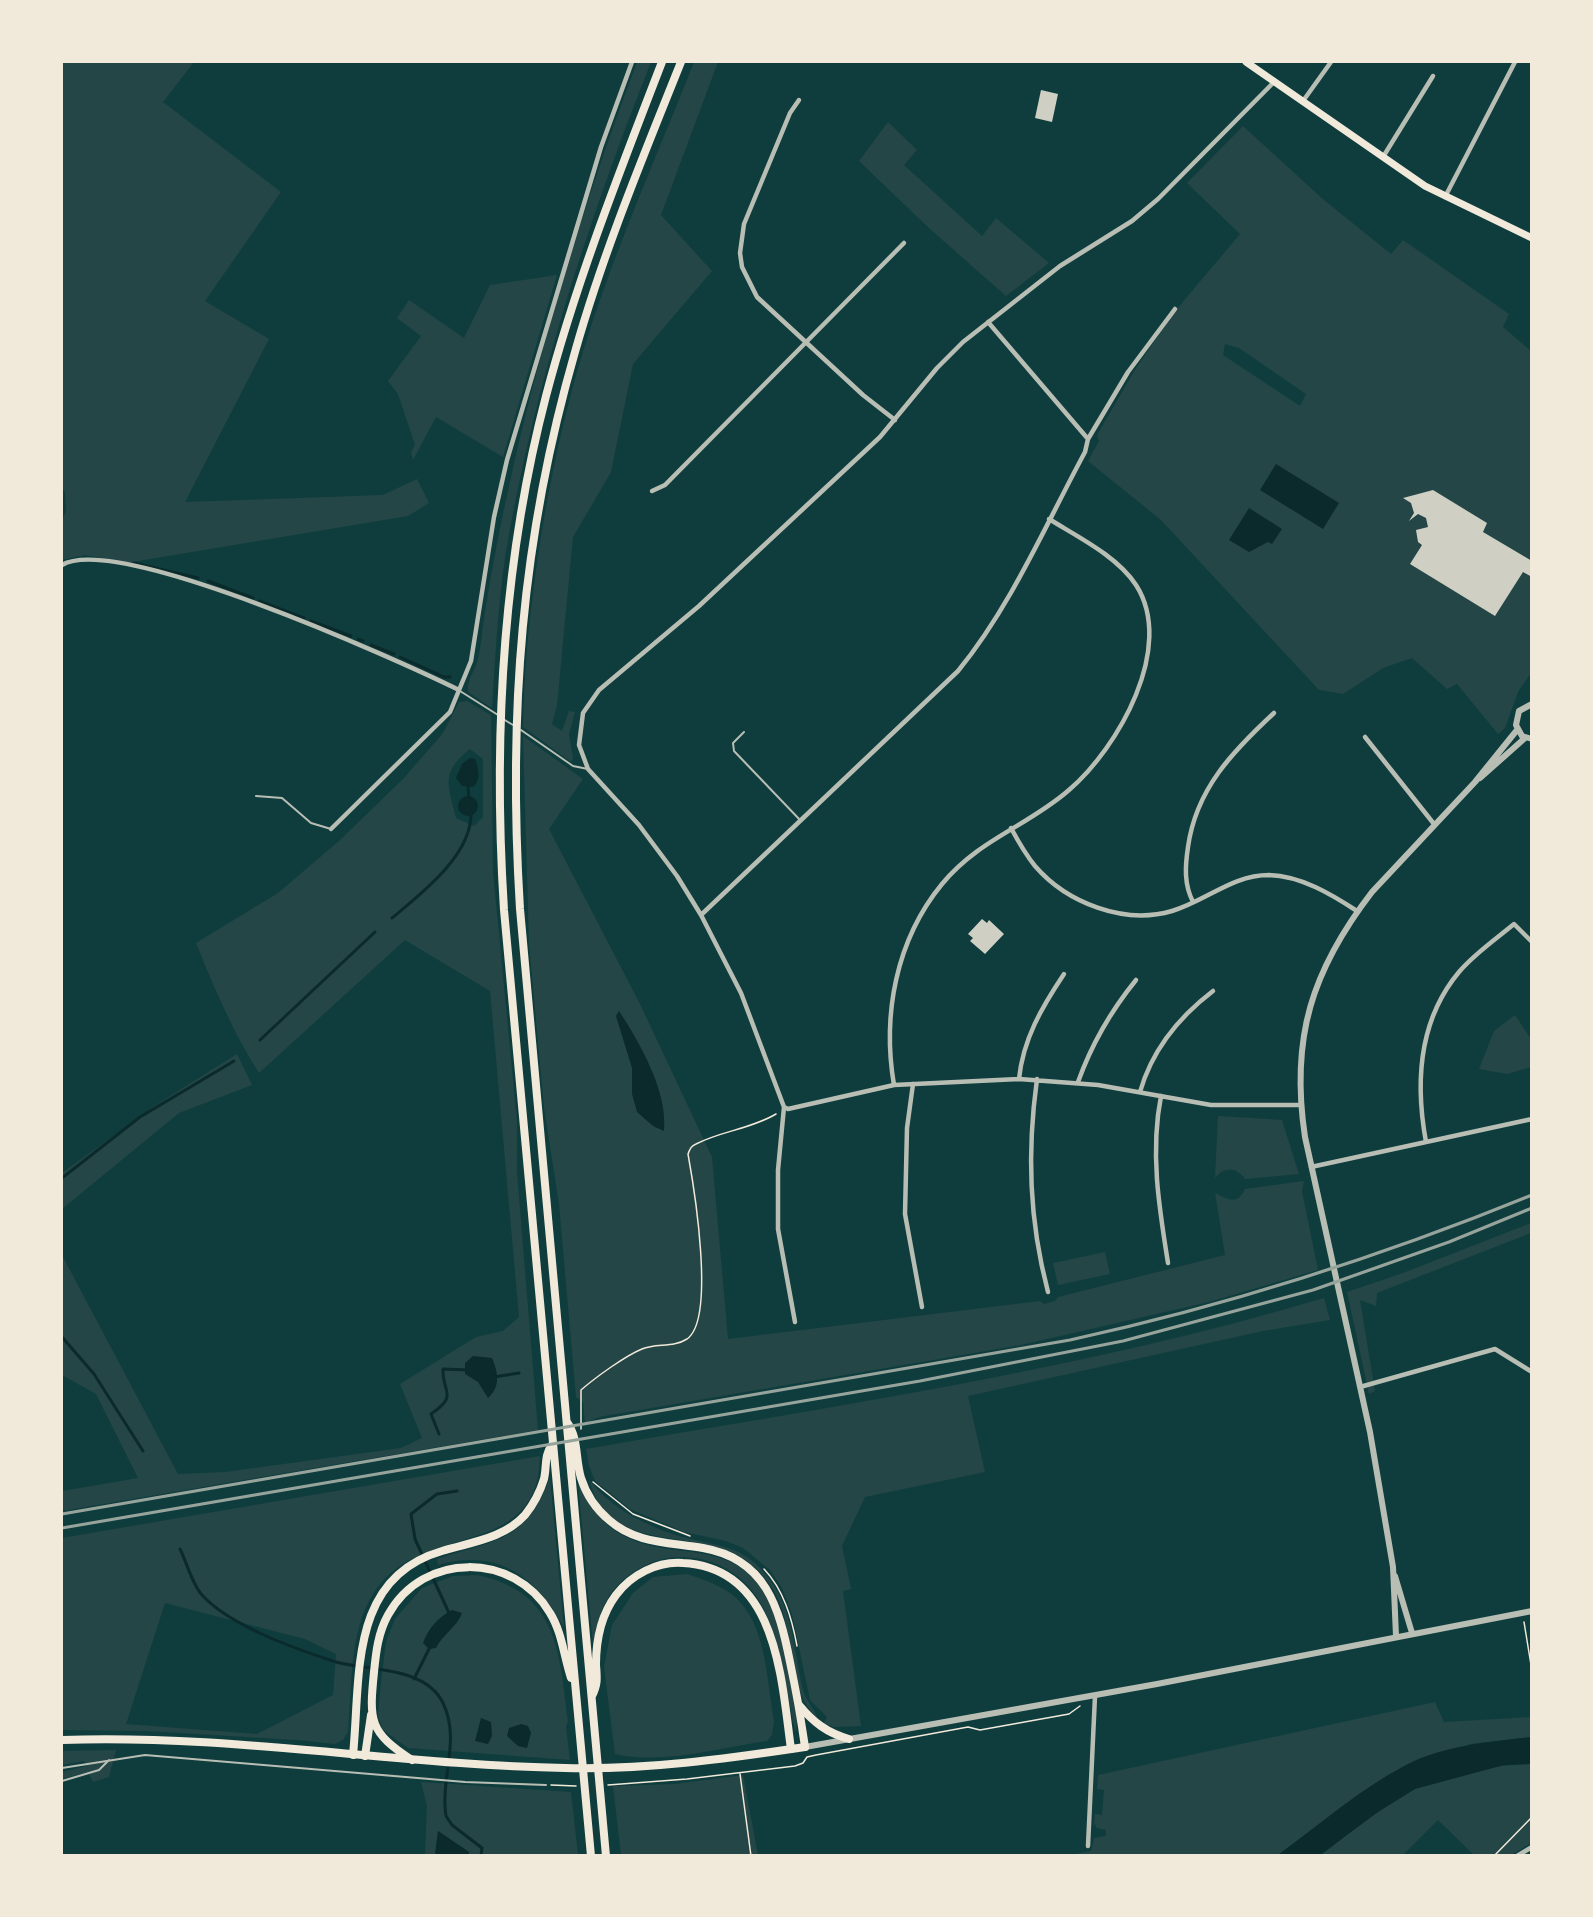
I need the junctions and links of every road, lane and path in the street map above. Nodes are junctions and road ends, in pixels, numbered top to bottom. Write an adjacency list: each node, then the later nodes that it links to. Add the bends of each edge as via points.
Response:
1 (632, 62): 23 (street, via 597,158 507,460 471,661)
2 (662, 62): 64 (highway, via 576,295 546,397 526,482 512,572 500,710 498,789 504,910 551,1424)
3 (681, 62): 63 (highway, via 613,236 561,401 527,575 515,720 520,909 566,1421)
4 (1246, 62): 8 (main road)
5 (1331, 62): 10 (street)
6 (1515, 62): 12 (street)
7 (1433, 76): 11 (street)
8 (1275, 81): 10 (main road); 16 (street, via 1141,214 1060,266)
9 (799, 100): 17 (street, via 744,224 740,253 757,297)
10 (1303, 101): 11 (main road)
11 (1383, 157): 12 (main road)
12 (1445, 197): 13 (main road)
13 (1532, 238)
14 (904, 243): 17 (street)
15 (1175, 309): 19 (street, via 1128,372)
16 (988, 322): 18 (street, via 937,368); 19 (street)
17 (806, 343): 18 (street); 20 (street, via 672,478)
18 (895, 420): 30 (street, via 738,571 590,700 580,725 579,745)
19 (1088, 439): 21 (street)
20 (652, 491)
21 (1049, 519): 33 (street, via 992,623 958,672); 35 (street, via 1116,564 1136,585 1148,613 1149,644 1125,721 1104,752 1069,791)
22 (62, 565): 23 (street, via 85,559 217,588 406,664)
23 (459, 690): 30 (lane, via 573,766); 36 (street, via 450,712 436,728)
24 (1532, 704): 26 (street, via 1519,711)
25 (1274, 713): 37 (street, via 1223,764 1198,807 1185,870)
26 (1517, 730): 29 (street); 31 (street)
27 (744, 732): 33 (lane, via 733,743 734,751)
28 (1365, 737): 34 (street)
29 (1528, 738): 31 (street)
30 (588, 769): 39 (street, via 645,833)
31 (1475, 782): 34 (street)
32 (256, 796): 36 (lane, via 282,798 310,823)
33 (801, 821): 39 (street)
34 (1434, 824): 38 (street)
35 (1011, 828): 37 (street, via 1035,866 1049,880 1088,904 1123,914 1145,914 1172,911); 48 (street, via 983,845 953,871 927,905 907,943 889,1021)
36 (332, 829)
37 (1193, 902): 38 (street, via 1241,879 1270,875 1310,885)
38 (1357, 911): 51 (street, via 1327,960 1308,1009 1301,1045)
39 (701, 915): 52 (street, via 741,993)
40 (1532, 942): 54 (street, via 1514,924 1459,972 1445,991 1423,1047 1419,1087)
41 (1064, 974): 44 (street, via 1033,1025)
42 (1136, 980): 46 (street, via 1106,1019)
43 (1213, 991): 49 (street, via 1195,1005 1164,1041 1144,1076)
44 (1019, 1079): 45 (street); 47 (street)
45 (1037, 1079): 46 (street); 57 (street, via 1032,1120 1031,1204)
46 (1078, 1082): 49 (street)
47 (913, 1084): 48 (street); 58 (street, via 907,1128 905,1214)
48 (894, 1085): 52 (street)
49 (1140, 1092): 50 (street)
50 (1161, 1096): 51 (street, via 1211,1105); 56 (street, via 1156,1167)
51 (1300, 1105): 55 (street)
52 (784, 1107): 59 (street, via 778,1229); 62 (path, via 750,1128 697,1143 690,1150 700,1236 697,1324 687,1339 641,1349 584,1387 579,1394)
53 (1532, 1119): 54 (street)
54 (1426, 1142): 55 (street)
55 (1311, 1167): 61 (street)
56 (1168, 1263)
57 (1048, 1292)
58 (922, 1307)
59 (795, 1322)
60 (1532, 1372): 61 (street, via 1495,1349)
61 (1360, 1387): 65 (street)
62 (580, 1419)
63 (574, 1461): 73 (highway); 74 (highway, via 588,1493 609,1521 623,1530 658,1543 723,1552 754,1572 776,1605)
64 (550, 1464): 71 (highway); 80 (highway, via 534,1502 513,1526 420,1560 398,1574 376,1600 367,1621 362,1653)
65 (1393, 1567): 68 (street); 69 (street)
66 (1532, 1611): 67 (street)
67 (1523, 1613): 68 (street); 70 (path)
68 (1412, 1633): 69 (street)
69 (1396, 1636): 72 (street)
70 (1532, 1671)
71 (576, 1692): 75 (highway, via 559,1632 537,1595 521,1581 485,1567 467,1566 431,1574 405,1592 392,1608 376,1653); 93 (highway)
72 (1095, 1695): 76 (street); 85 (path, via 1069,1714 980,1730 968,1727 807,1757 795,1766); 91 (street)
73 (592, 1696): 79 (highway, via 598,1683 601,1624 617,1594 636,1576 658,1565 699,1564 733,1578 750,1593 762,1612 772,1641); 94 (highway)
74 (799, 1705): 76 (highway, via 818,1725); 78 (highway)
75 (371, 1714): 81 (highway); 83 (highway, via 386,1743)
76 (849, 1739): 78 (street)
77 (62, 1740): 80 (main road, via 188,1742)
78 (805, 1747): 79 (main road)
79 (791, 1749): 83 (main road, via 615,1768)
80 (353, 1755): 81 (main road)
81 (365, 1756): 83 (main road)
82 (109, 1760): 84 (lane); 86 (lane, via 99,1770); 87 (lane, via 145,1755 435,1780)
83 (412, 1760)
84 (62, 1768)
85 (740, 1773): 88 (path); 95 (path)
86 (62, 1781)
87 (546, 1785): 89 (path)
88 (608, 1785)
89 (578, 1786)
90 (1532, 1817): 96 (path)
91 (1088, 1846)
92 (1532, 1847): 97 (street)
93 (591, 1856)
94 (606, 1856)
95 (751, 1856)
96 (1494, 1856)
97 (1517, 1856)

